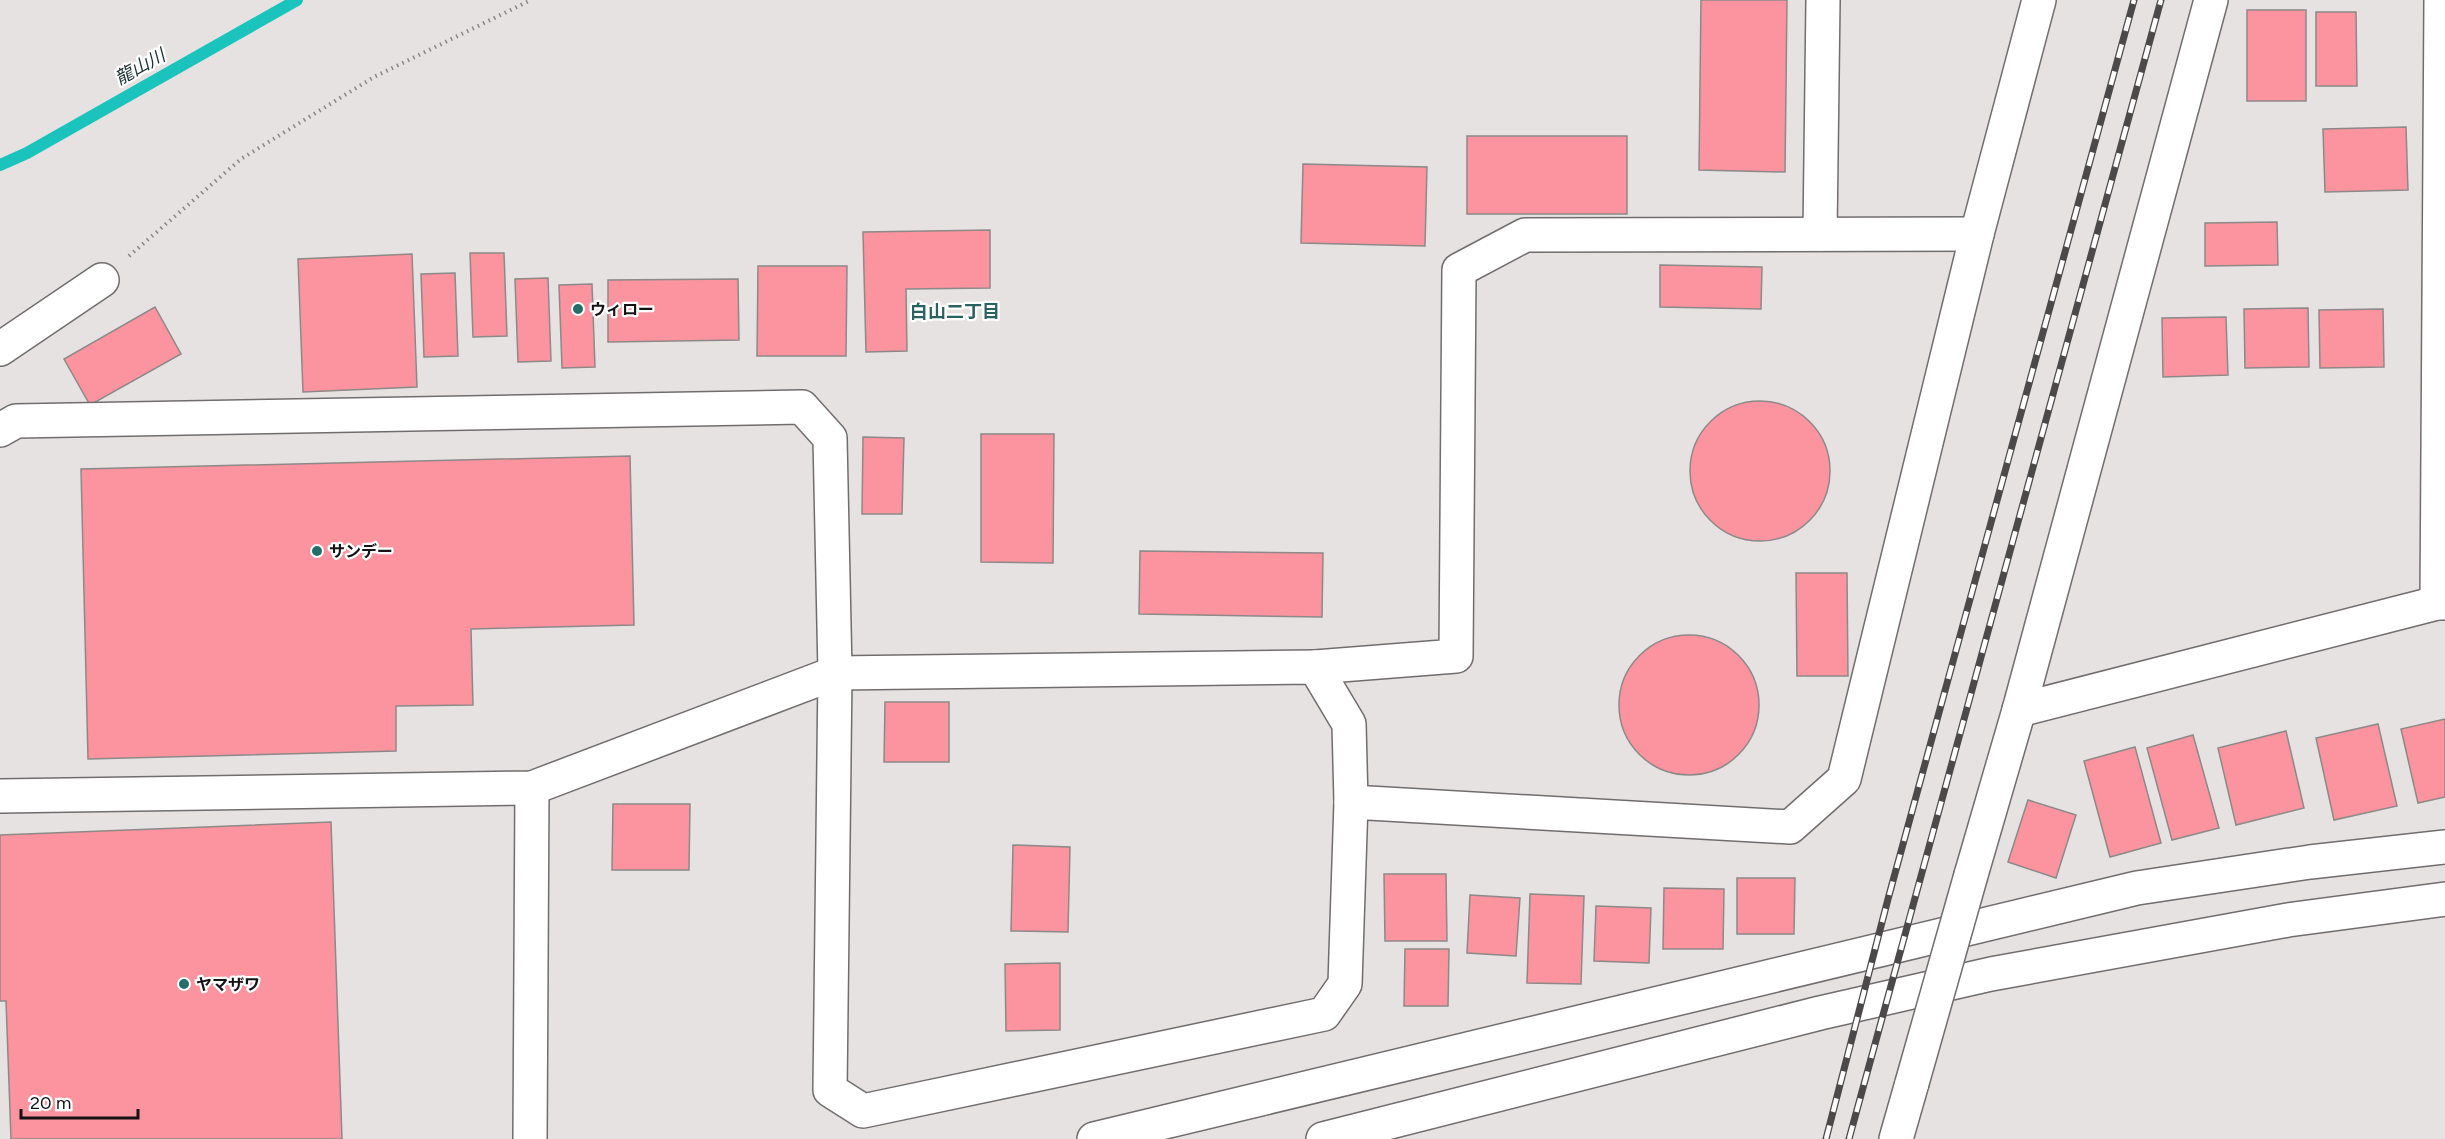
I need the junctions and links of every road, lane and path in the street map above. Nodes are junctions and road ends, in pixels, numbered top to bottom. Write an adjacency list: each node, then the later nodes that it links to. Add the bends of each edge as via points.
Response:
1 (531, 0): 8 (path, via 374,76 241,159)
2 (1823, 0): 6 (street)
3 (2039, 0): 7 (street)
4 (2211, 0): 14 (street)
5 (2441, 0): 11 (street)
6 (1820, 234): 7 (street); 12 (street, via 1525,235 1459,270 1456,656)
7 (1977, 234): 17 (street, via 1844,779 1790,827)
8 (102, 280): 9 (street)
9 (0, 350)
10 (0, 429): 13 (street, via 16,421 802,408 830,438)
11 (2441, 603): 14 (street)
12 (1315, 667): 13 (street); 17 (street, via 1349,724)
13 (835, 673): 15 (street); 17 (street, via 830,1090 863,1111 1324,1014 1345,984)
14 (2019, 710): 23 (street, bridge)
15 (532, 788): 16 (street); 20 (street)
16 (0, 796)
17 (1351, 802)
18 (2445, 847): 21 (street, via 2137,888)
19 (2445, 899): 22 (street, via 2288,920 1991,974 1820,1013)
20 (530, 1139)
21 (1095, 1139)
22 (1323, 1139)
23 (1896, 1139)

